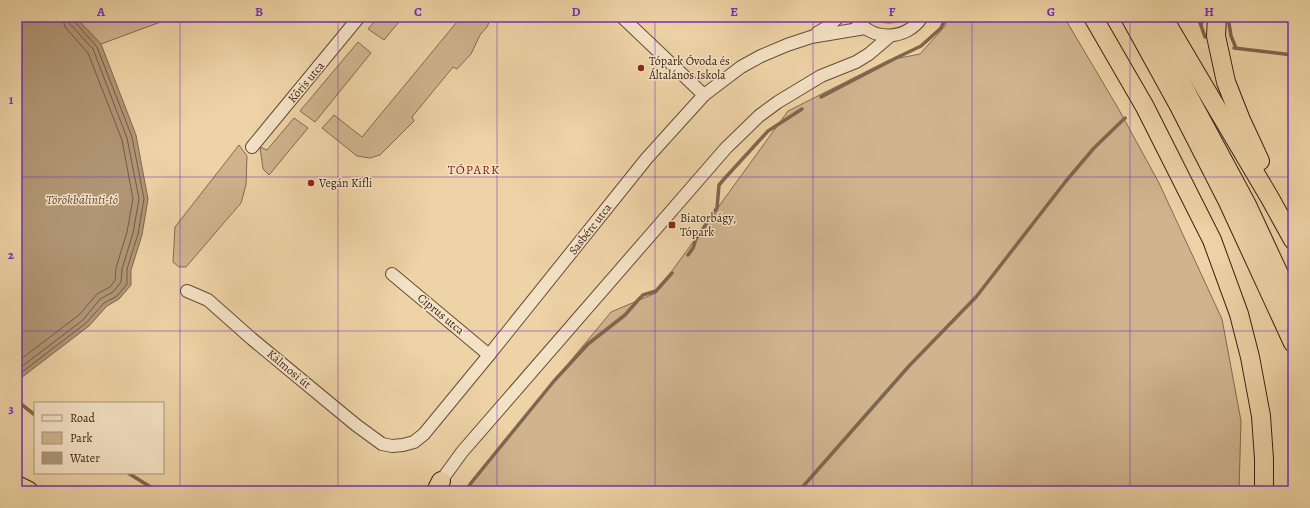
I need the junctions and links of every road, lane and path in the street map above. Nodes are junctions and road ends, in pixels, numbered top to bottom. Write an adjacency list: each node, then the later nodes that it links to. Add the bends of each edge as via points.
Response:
1 (359, 17): 15 (street, Kőris utca)
2 (622, 17): 14 (street)
3 (838, 17): 13 (street, Sasbérc utca)
4 (855, 17): 11 (street)
5 (922, 17): 12 (street, via 913,28 902,34)
6 (1093, 17): 27 (highway, via 1145,107 1212,240 1239,314 1261,416)
7 (1130, 17): 21 (highway, via 1228,202)
8 (1146, 17): 20 (highway, via 1247,205)
9 (1163, 17): 16 (highway)
10 (1217, 17): 16 (highway, via 1216,36 1226,82 1266,173)
11 (865, 28): 12 (street, via 877,34); 13 (street, Sasbérc utca)
12 (890, 36): 25 (street, via 856,62 821,76 778,102 759,116 726,148 462,452)
13 (811, 37): 14 (street, Sasbérc utca, via 761,56 741,67)
14 (704, 95): 22 (street, Sasbérc utca, via 647,158)
15 (252, 147)
16 (1271, 200): 17 (highway)
17 (1293, 240)
18 (392, 274): 22 (street, Ciprus utca)
19 (187, 291): 23 (street, Kálmosi út, via 208,300 356,425 382,444)
20 (1293, 304)
21 (1293, 343)
22 (489, 355): 23 (street, Sasbérc utca, via 424,434 414,442)
23 (392, 446)
24 (17, 485): 26 (highway)
25 (439, 488)
26 (29, 491)
27 (1264, 491)

